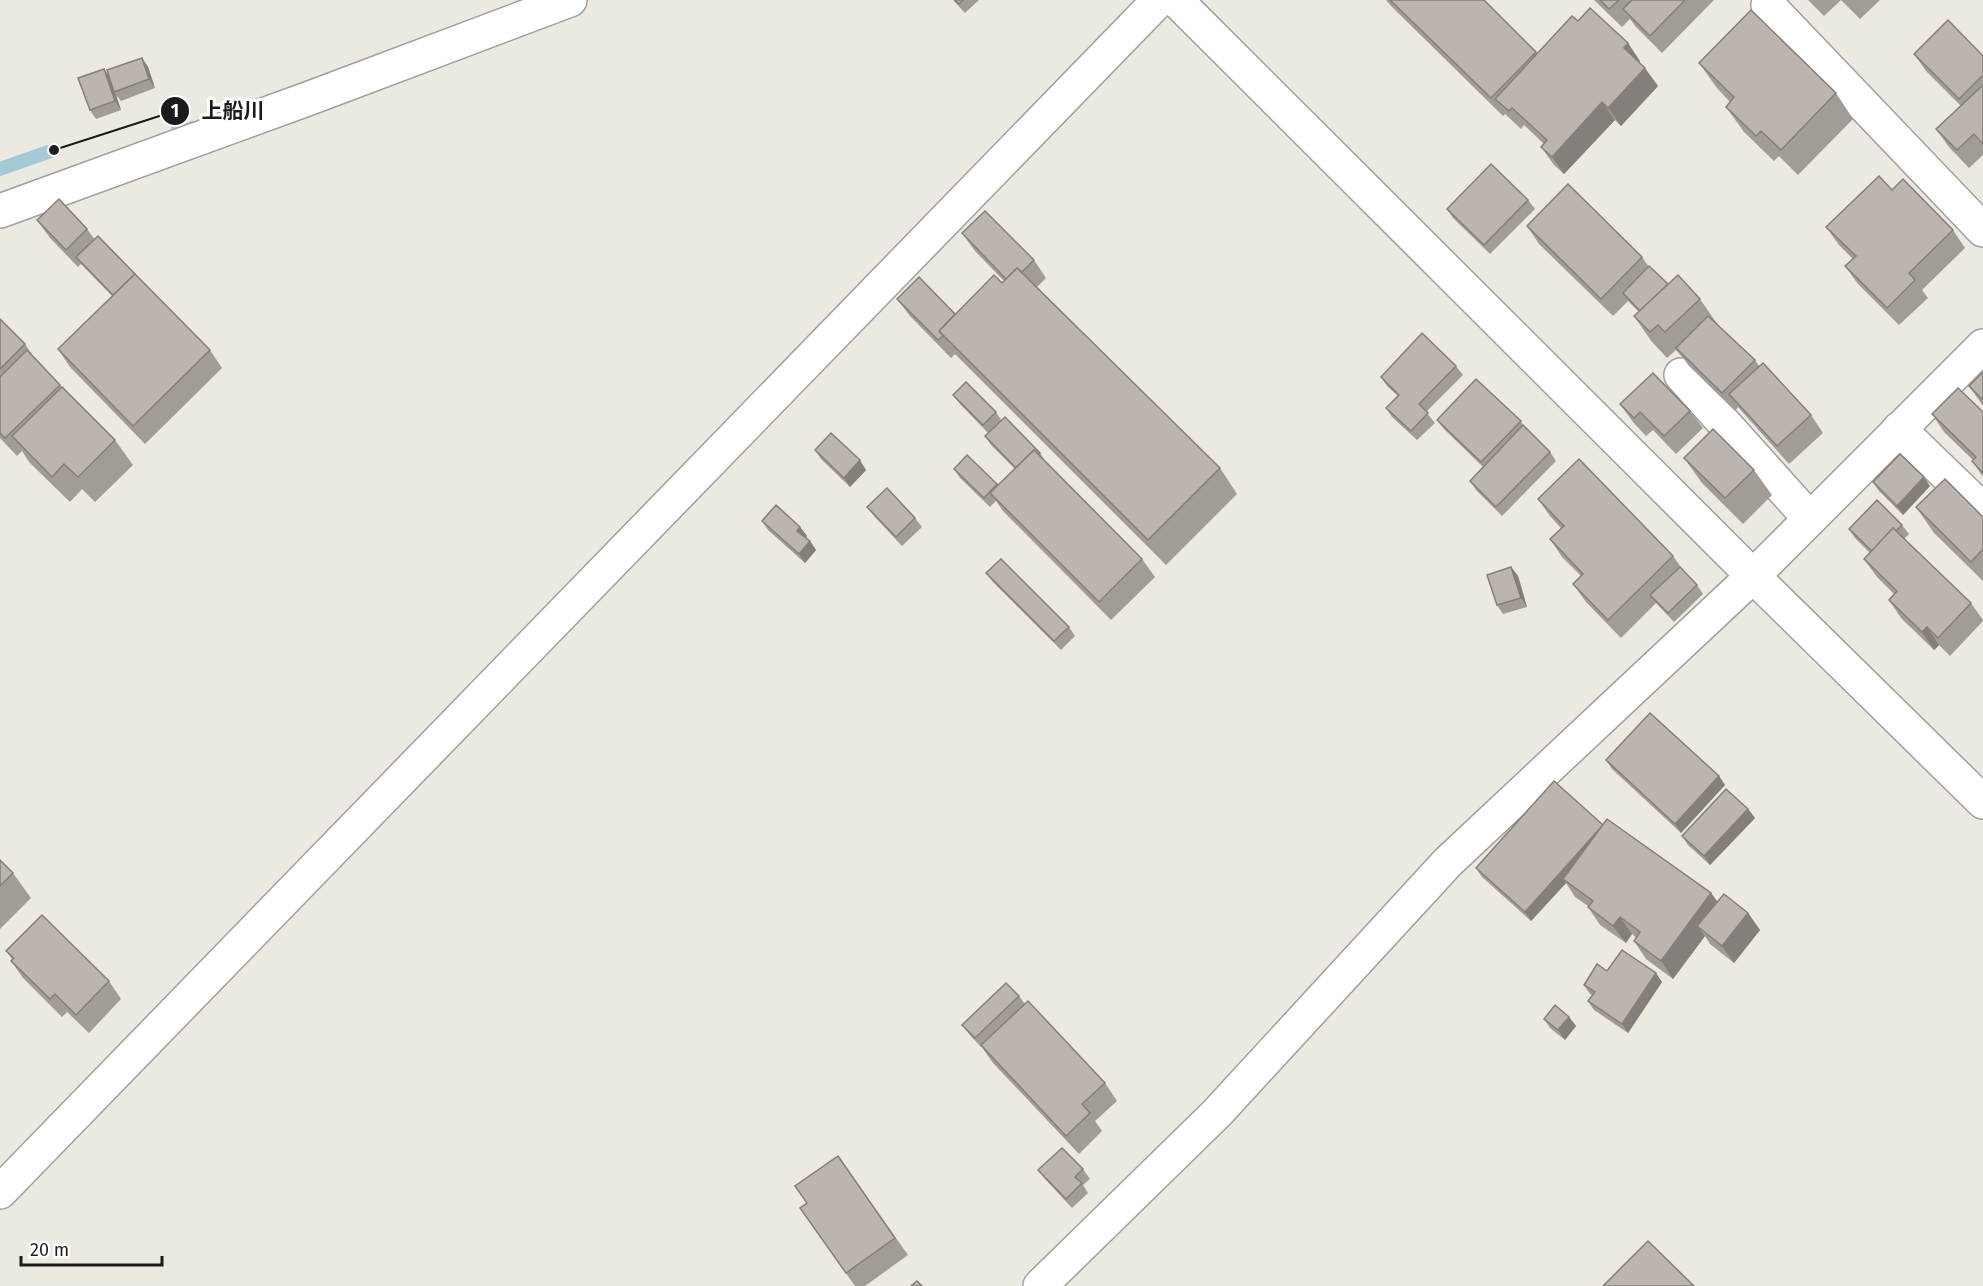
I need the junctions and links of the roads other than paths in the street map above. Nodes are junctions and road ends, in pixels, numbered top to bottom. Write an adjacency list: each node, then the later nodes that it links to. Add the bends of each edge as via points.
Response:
1 (570, 0): 5 (street)
2 (1159, 0): 14 (street)
3 (1176, 0): 12 (street)
4 (1768, 5): 6 (street)
5 (0, 211)
6 (1983, 230)
7 (1983, 345): 9 (street)
8 (1681, 375): 11 (street)
9 (1899, 429): 10 (street); 11 (street)
10 (1983, 510)
11 (1810, 519): 12 (street)
12 (1753, 576): 13 (street); 15 (street, via 1448,862 1217,1113)
13 (1983, 802)
14 (0, 1192)
15 (1040, 1286)

